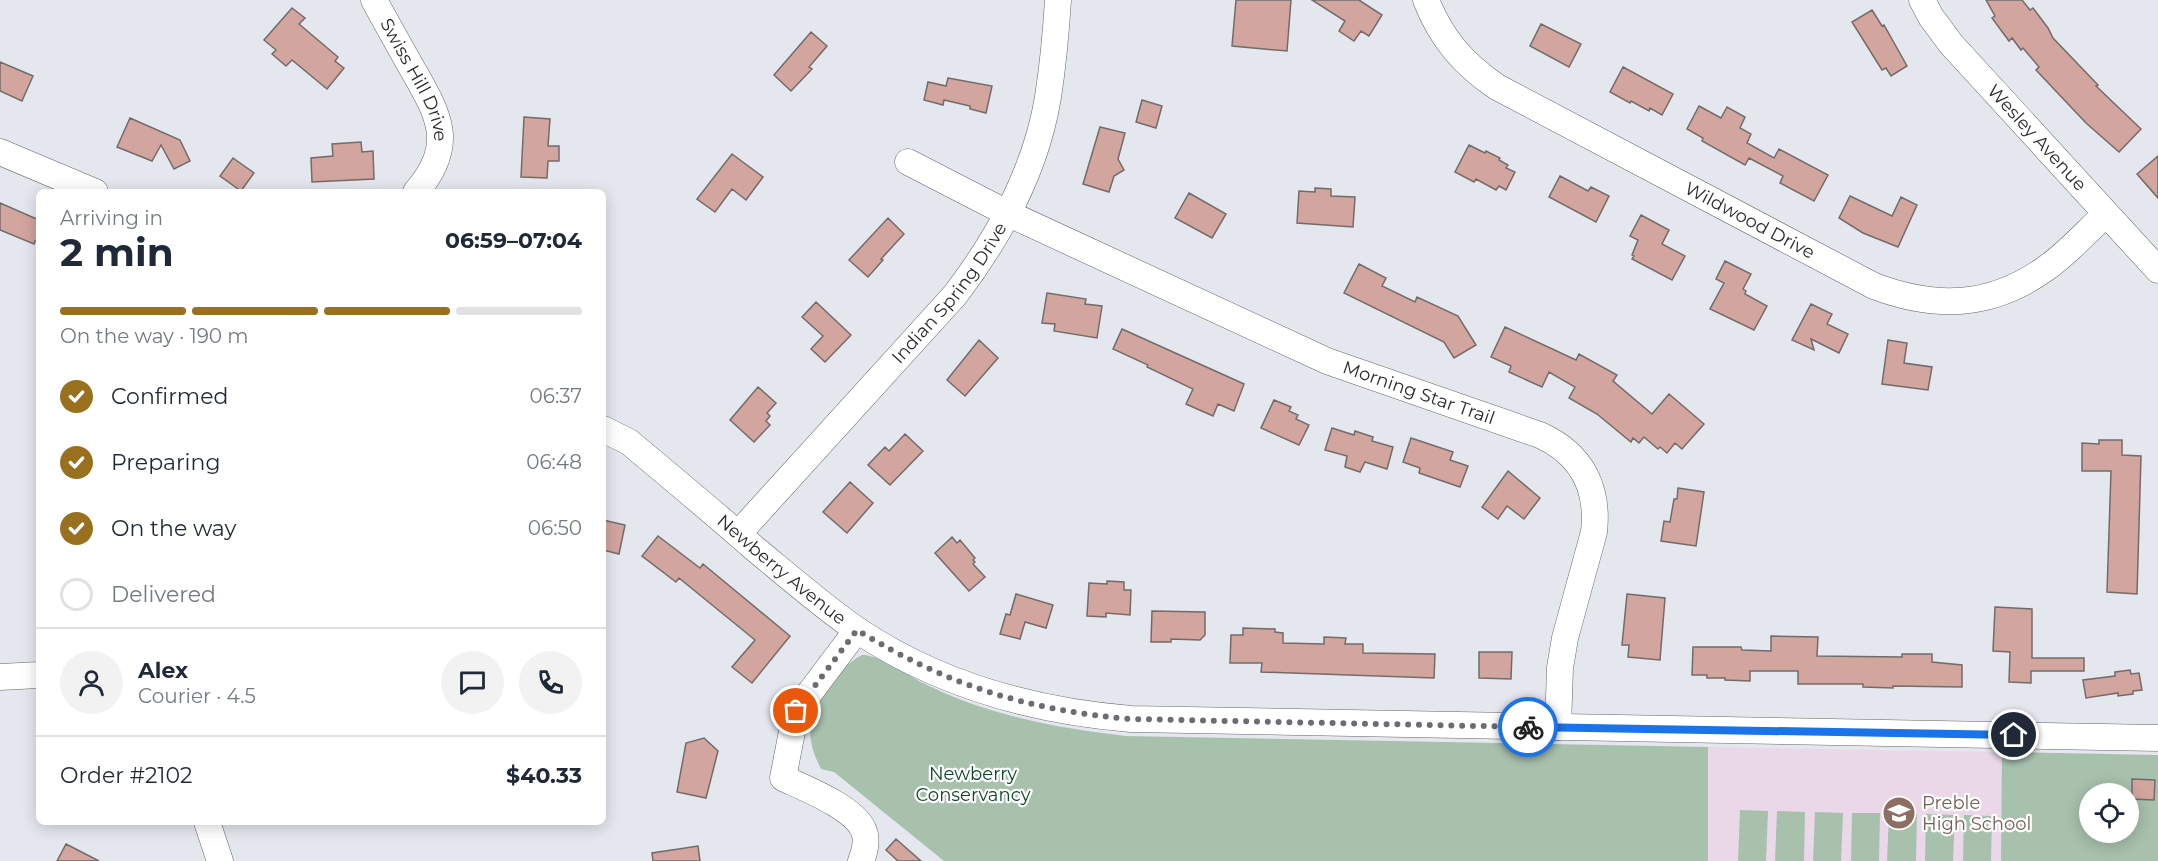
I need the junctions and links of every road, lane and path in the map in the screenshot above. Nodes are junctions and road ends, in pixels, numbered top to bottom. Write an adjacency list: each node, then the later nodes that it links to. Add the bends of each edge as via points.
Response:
1 (374, 0): 8 (street, Swiss Hill Drive, via 432,104 440,129 435,164)
2 (1058, 0): 9 (street, Indian Spring Drive, via 1048,99 1038,142)
3 (1425, 0): 10 (street, Wildwood Drive, via 1458,56 1497,87 1874,286 1898,295 1955,302 1999,293 2046,268)
4 (1922, 0): 10 (street, Wesley Avenue, via 1951,44)
5 (0, 152): 7 (street)
6 (908, 162): 9 (street, Morning Star Trail)
7 (88, 189)
8 (419, 189)
9 (1009, 214): 13 (street, Indian Spring Drive, via 955,295); 17 (street, Morning Star Trail, via 1327,361 1540,435 1566,451 1589,482 1596,516 1565,638)
10 (2106, 214): 11 (street, Wesley Avenue)
11 (2158, 270)
12 (606, 430): 13 (street, Newberry Avenue, via 629,442)
13 (738, 534): 14 (street, Newberry Avenue)
14 (857, 630): 17 (street, Newberry Avenue, via 961,683 1044,708 1092,716); 21 (street, via 796,711 783,778 830,800 853,817 863,828 866,844)
15 (36, 675): 16 (street)
16 (0, 677)
17 (1558, 728): 18 (street, Newberry Avenue)
18 (2158, 738)
19 (208, 825): 20 (street)
20 (220, 861)
21 (861, 861)

